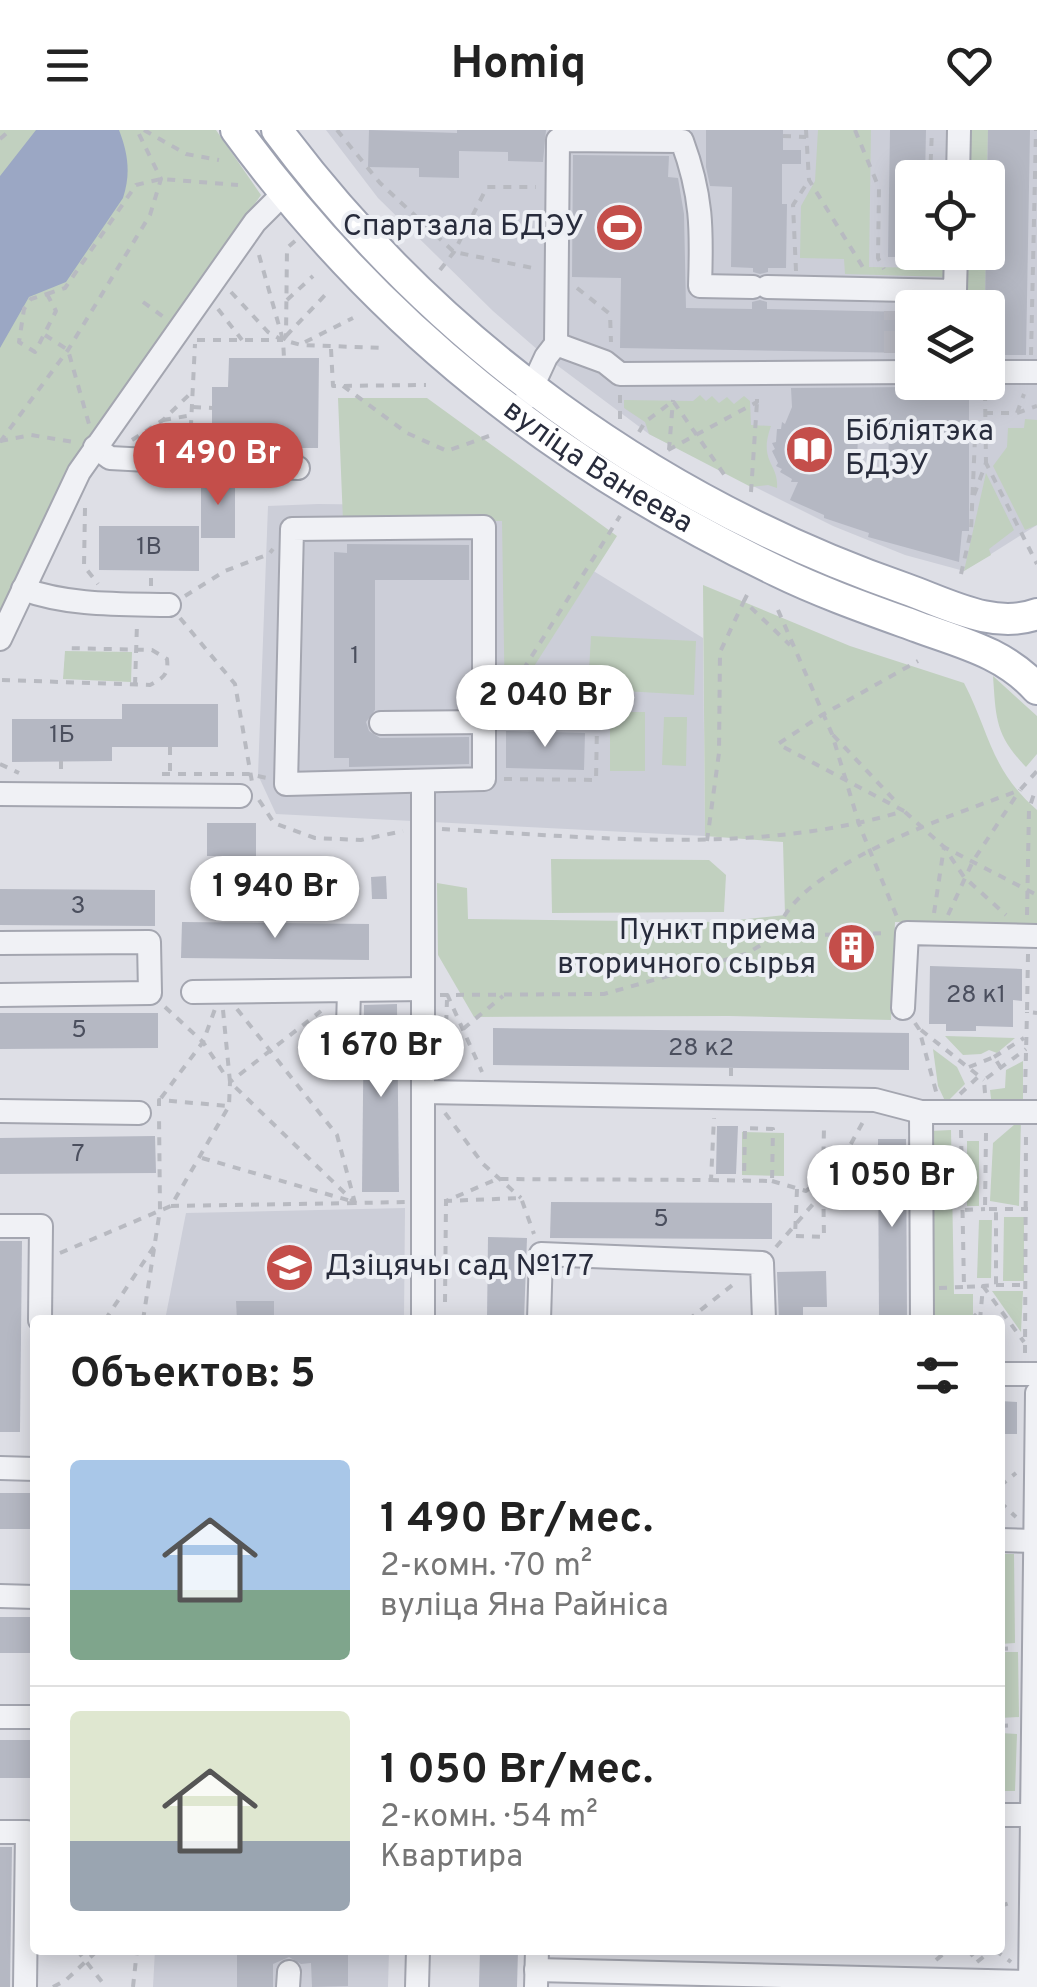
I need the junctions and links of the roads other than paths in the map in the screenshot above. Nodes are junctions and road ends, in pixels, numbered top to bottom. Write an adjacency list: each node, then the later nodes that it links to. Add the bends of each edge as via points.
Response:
1 (236, 130): 6 (main road, вуліца Ванеева)
2 (276, 130): 5 (main road, вуліца Ванеева)
3 (958, 130): 4 (street)
4 (958, 160)
5 (307, 171): 6 (main road); 12 (main road, вуліца Ванеева)
6 (282, 194): 12 (main road, вуліца Ванеева, via 388,308 452,365); 13 (street, via 254,222)
7 (956, 270): 8 (street, via 955,291 889,297 700,286 702,222 682,141 558,140)
8 (556, 344): 9 (street, via 620,374); 12 (street)
9 (895, 366)
10 (1005, 372): 11 (street)
11 (1034, 372)
12 (525, 402): 17 (main road, вуліца Ванеева, via 815,554 995,620); 19 (main road, вуліца Ванеева, via 588,466 649,504 779,573 1002,658)
13 (95, 447): 14 (street, via 110,458); 15 (street)
14 (298, 468)
15 (23, 589): 16 (street, via 101,604); 18 (street)
16 (169, 605)
17 (1037, 614)
18 (0, 639)
19 (1037, 688)
20 (380, 723): 21 (street)
21 (484, 727): 22 (street, via 484,778); 22 (street, via 484,527 292,529 286,784)
22 (423, 781): 29 (street)
23 (0, 794): 24 (street)
24 (240, 796)
25 (1033, 936): 31 (street, via 907,933)
26 (0, 943): 30 (street, via 149,942 150,993)
27 (349, 990): 28 (street); 29 (street); 32 (street)
28 (193, 992)
29 (423, 992): 33 (street)
30 (0, 995)
31 (903, 1008)
32 (347, 1064)
33 (433, 1088): 36 (street, via 875,1100); 40 (street)
34 (149, 1106): 35 (street)
35 (0, 1110)
36 (921, 1112): 37 (street); 43 (street)
37 (1037, 1112)
38 (0, 1226): 39 (street, via 42,1226)
39 (40, 1315)
40 (423, 1315)
41 (539, 1315): 42 (street, via 542,1254 762,1263)
42 (764, 1315)
43 (922, 1315)
44 (1005, 1374): 45 (street)
45 (1037, 1374)
46 (1037, 1393): 50 (street)
47 (0, 1468): 48 (street)
48 (30, 1469)
49 (1005, 1540): 50 (street)
50 (1036, 1540): 56 (street)
51 (0, 1596): 52 (street)
52 (30, 1597)
53 (0, 1716): 54 (street)
54 (30, 1718)
55 (1005, 1815): 56 (street)
56 (1032, 1815): 60 (street)
57 (0, 1832): 62 (street, via 27,1832)
58 (418, 1955): 63 (street)
59 (536, 1969): 61 (street)
60 (1026, 1979): 61 (street)
61 (919, 1983)
62 (25, 1987)
63 (418, 1987)

